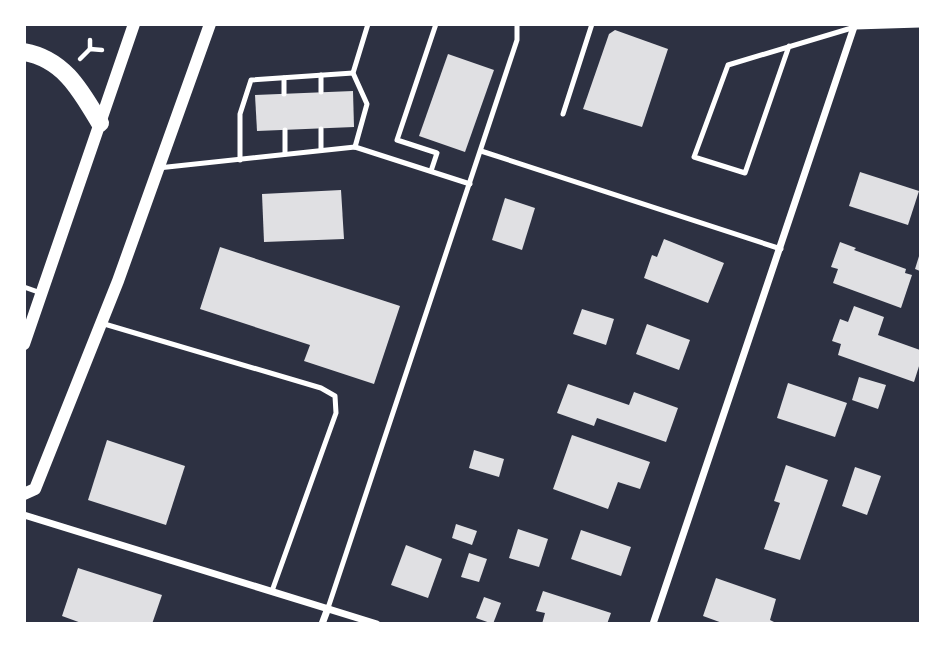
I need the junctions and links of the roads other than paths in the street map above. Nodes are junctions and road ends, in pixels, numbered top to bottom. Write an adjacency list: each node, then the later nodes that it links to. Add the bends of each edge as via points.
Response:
1 (134, 24): 17 (street)
2 (210, 24): 25 (street)
3 (368, 24): 11 (lane)
4 (436, 24): 26 (lane, via 397,140 436,153)
5 (517, 24): 22 (lane, via 517,40)
6 (592, 24): 16 (lane)
7 (920, 25): 8 (lane)
8 (855, 26): 9 (lane); 28 (street)
9 (789, 46): 9 (lane, via 728,65 694,157 746,173)
10 (24, 52): 17 (main road, via 49,59 72,79)
11 (353, 73): 12 (lane); 20 (lane, via 367,104)
12 (321, 75): 13 (lane); 14 (lane)
13 (284, 78): 15 (lane); 24 (lane, via 251,80 240,114)
14 (321, 92)
15 (284, 94)
16 (563, 114)
17 (100, 123): 30 (street)
18 (321, 129): 21 (lane)
19 (285, 130): 23 (lane)
20 (355, 147): 21 (lane); 26 (lane)
21 (321, 150): 23 (lane)
22 (481, 151): 27 (lane); 28 (lane)
23 (285, 154): 24 (lane)
24 (240, 160): 25 (lane)
25 (158, 168): 31 (street)
26 (431, 171): 27 (lane)
27 (470, 184): 36 (lane)
28 (781, 249): 39 (street)
29 (24, 287): 30 (lane)
30 (41, 293): 32 (street)
31 (101, 323): 33 (street, via 35,489); 35 (lane, via 335,396 336,413)
32 (24, 344)
33 (24, 494)
34 (24, 515): 35 (street)
35 (272, 591): 36 (street)
36 (328, 608): 37 (street); 38 (street)
37 (322, 624)
38 (377, 624)
39 (653, 624)

